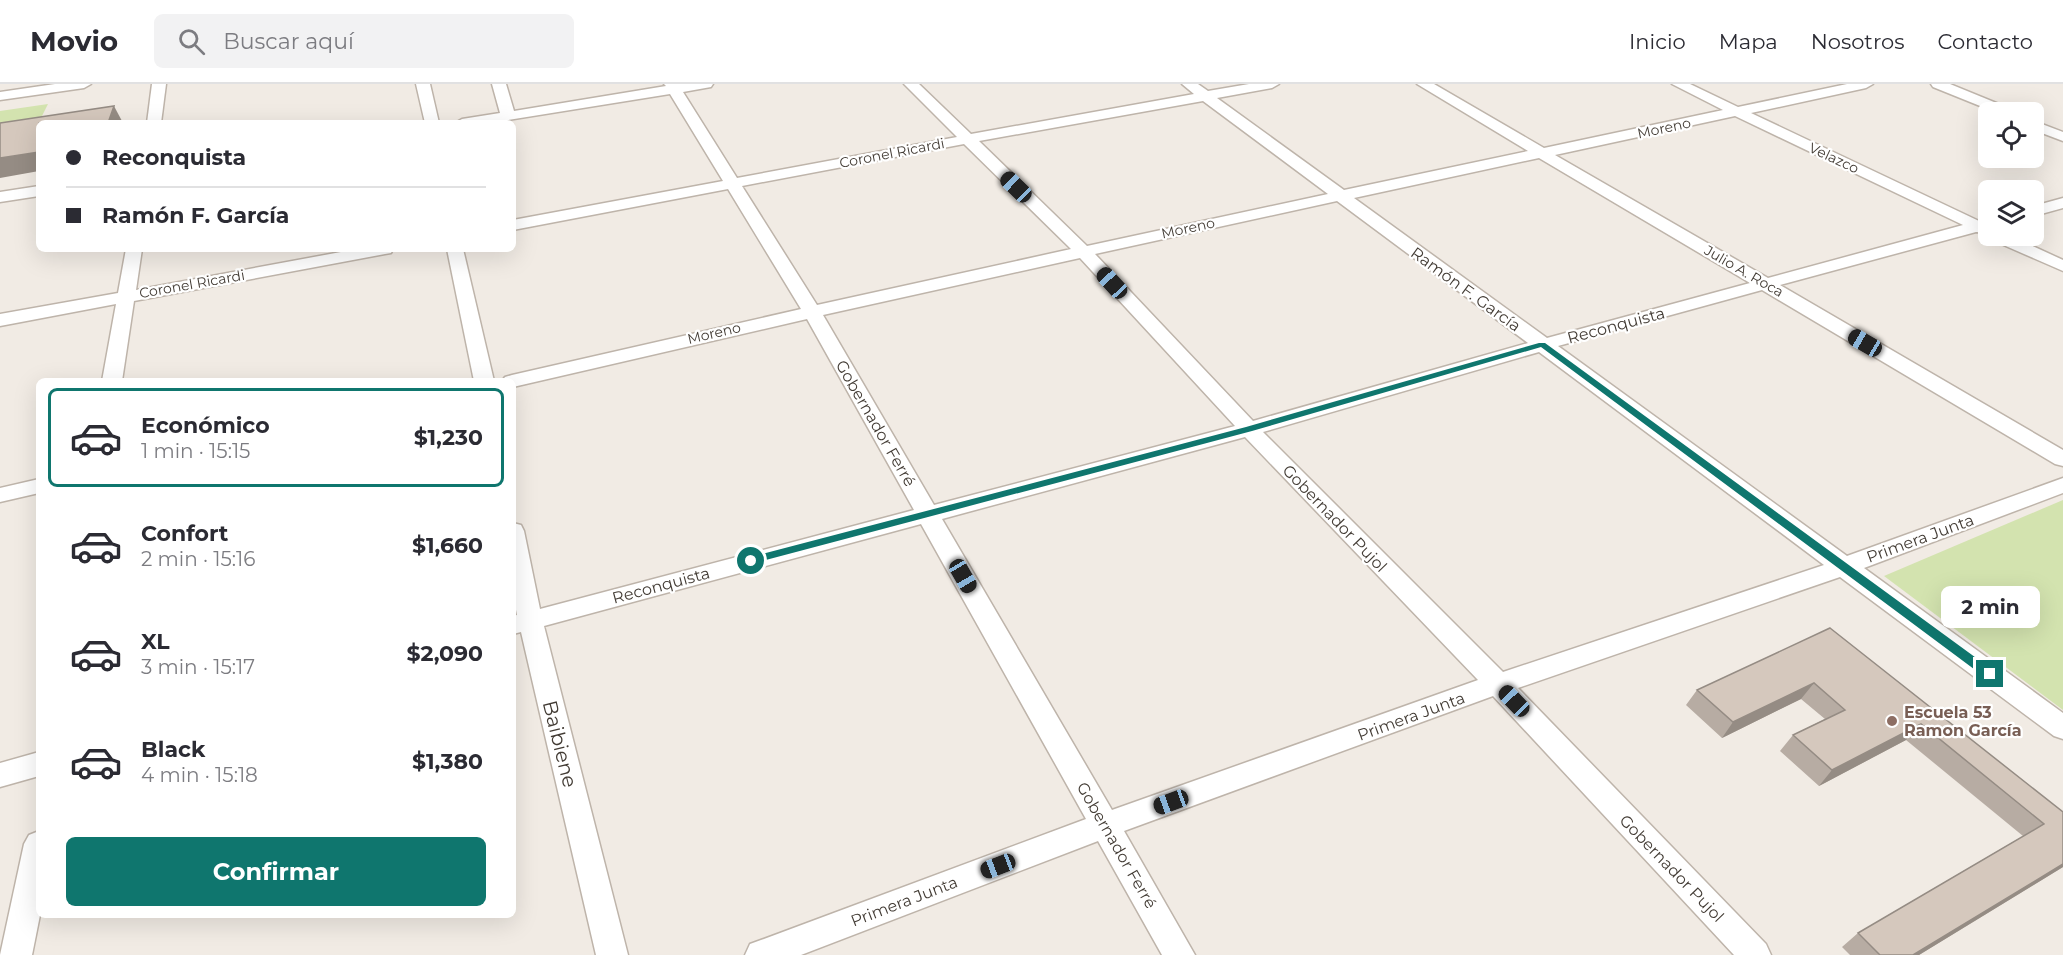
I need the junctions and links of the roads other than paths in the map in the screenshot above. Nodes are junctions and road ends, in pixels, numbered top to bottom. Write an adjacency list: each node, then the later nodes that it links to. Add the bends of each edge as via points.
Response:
1 (84, 84): 14 (street)
2 (159, 84): 18 (street)
3 (423, 84): 19 (street)
4 (499, 84): 17 (street)
5 (706, 84): 12 (street)
6 (911, 84): 23 (street, Gobernador Pujol)
7 (1272, 84): 13 (street, Coronel Ricardi)
8 (1424, 84): 24 (street, Julio A. Roca)
9 (1679, 84): 16 (street, Velazco)
10 (1866, 84): 16 (street, Moreno)
11 (1938, 84): 15 (street)
12 (673, 87): 17 (street); 25 (street, Gobernador Ferré)
13 (1197, 90): 23 (street, Coronel Ricardi); 27 (street, Ramón F. García)
14 (0, 96)
15 (1982, 102)
16 (1737, 112): 24 (street, Moreno); 31 (street, Velazco)
17 (508, 116): 20 (street)
18 (154, 120)
19 (431, 120)
20 (482, 120)
21 (2044, 128): 22 (street)
22 (2063, 137)
23 (967, 139): 25 (street, Coronel Ricardi); 35 (street, Gobernador Pujol)
24 (1543, 154): 27 (street, Moreno); 40 (street, Julio A. Roca)
25 (734, 184): 32 (street, Coronel Ricardi); 42 (street, Gobernador Ferré)
26 (36, 191): 28 (street)
27 (1341, 196): 35 (street, Moreno); 44 (street, Ramón F. García)
28 (0, 197)
29 (2063, 203): 30 (street)
30 (2044, 208)
31 (1978, 223)
32 (516, 224)
33 (1978, 229): 40 (street, Reconquista)
34 (2020, 246): 39 (street)
35 (1082, 250): 42 (street, Moreno); 48 (street, Gobernador Pujol)
36 (133, 252): 41 (street)
37 (368, 252): 41 (street, Coronel Ricardi)
38 (456, 252): 46 (street)
39 (2063, 266)
40 (1767, 285): 44 (street, Reconquista); 49 (street, Julio A. Roca)
41 (126, 296): 43 (street, Coronel Ricardi); 45 (street)
42 (811, 310): 47 (street, Moreno); 53 (street, Gobernador Ferré)
43 (0, 320)
44 (1542, 345): 48 (street, Reconquista); 55 (street, Ramón F. García)
45 (112, 378)
46 (483, 378)
47 (516, 380)
48 (1249, 429): 53 (street, Reconquista); 57 (street, Gobernador Pujol)
49 (2063, 459)
50 (2063, 485): 55 (street, Primera Junta)
51 (36, 487): 52 (street)
52 (0, 495)
53 (927, 513): 56 (street, Reconquista); 61 (street, Gobernador Ferré)
54 (516, 565): 56 (street, Baibiene)
55 (1844, 567): 57 (street, Primera Junta); 58 (street, Ramón F. García)
56 (521, 622): 64 (street, Baibiene)
57 (1498, 684): 61 (street, Primera Junta); 67 (street, Gobernador Pujol)
58 (2063, 728)
59 (36, 765): 60 (street)
60 (0, 775)
61 (1105, 825): 65 (street, Primera Junta); 66 (street, Gobernador Ferré)
62 (36, 858): 63 (street)
63 (16, 955)
64 (612, 955)
65 (761, 955)
66 (1179, 955)
67 (1755, 955)

